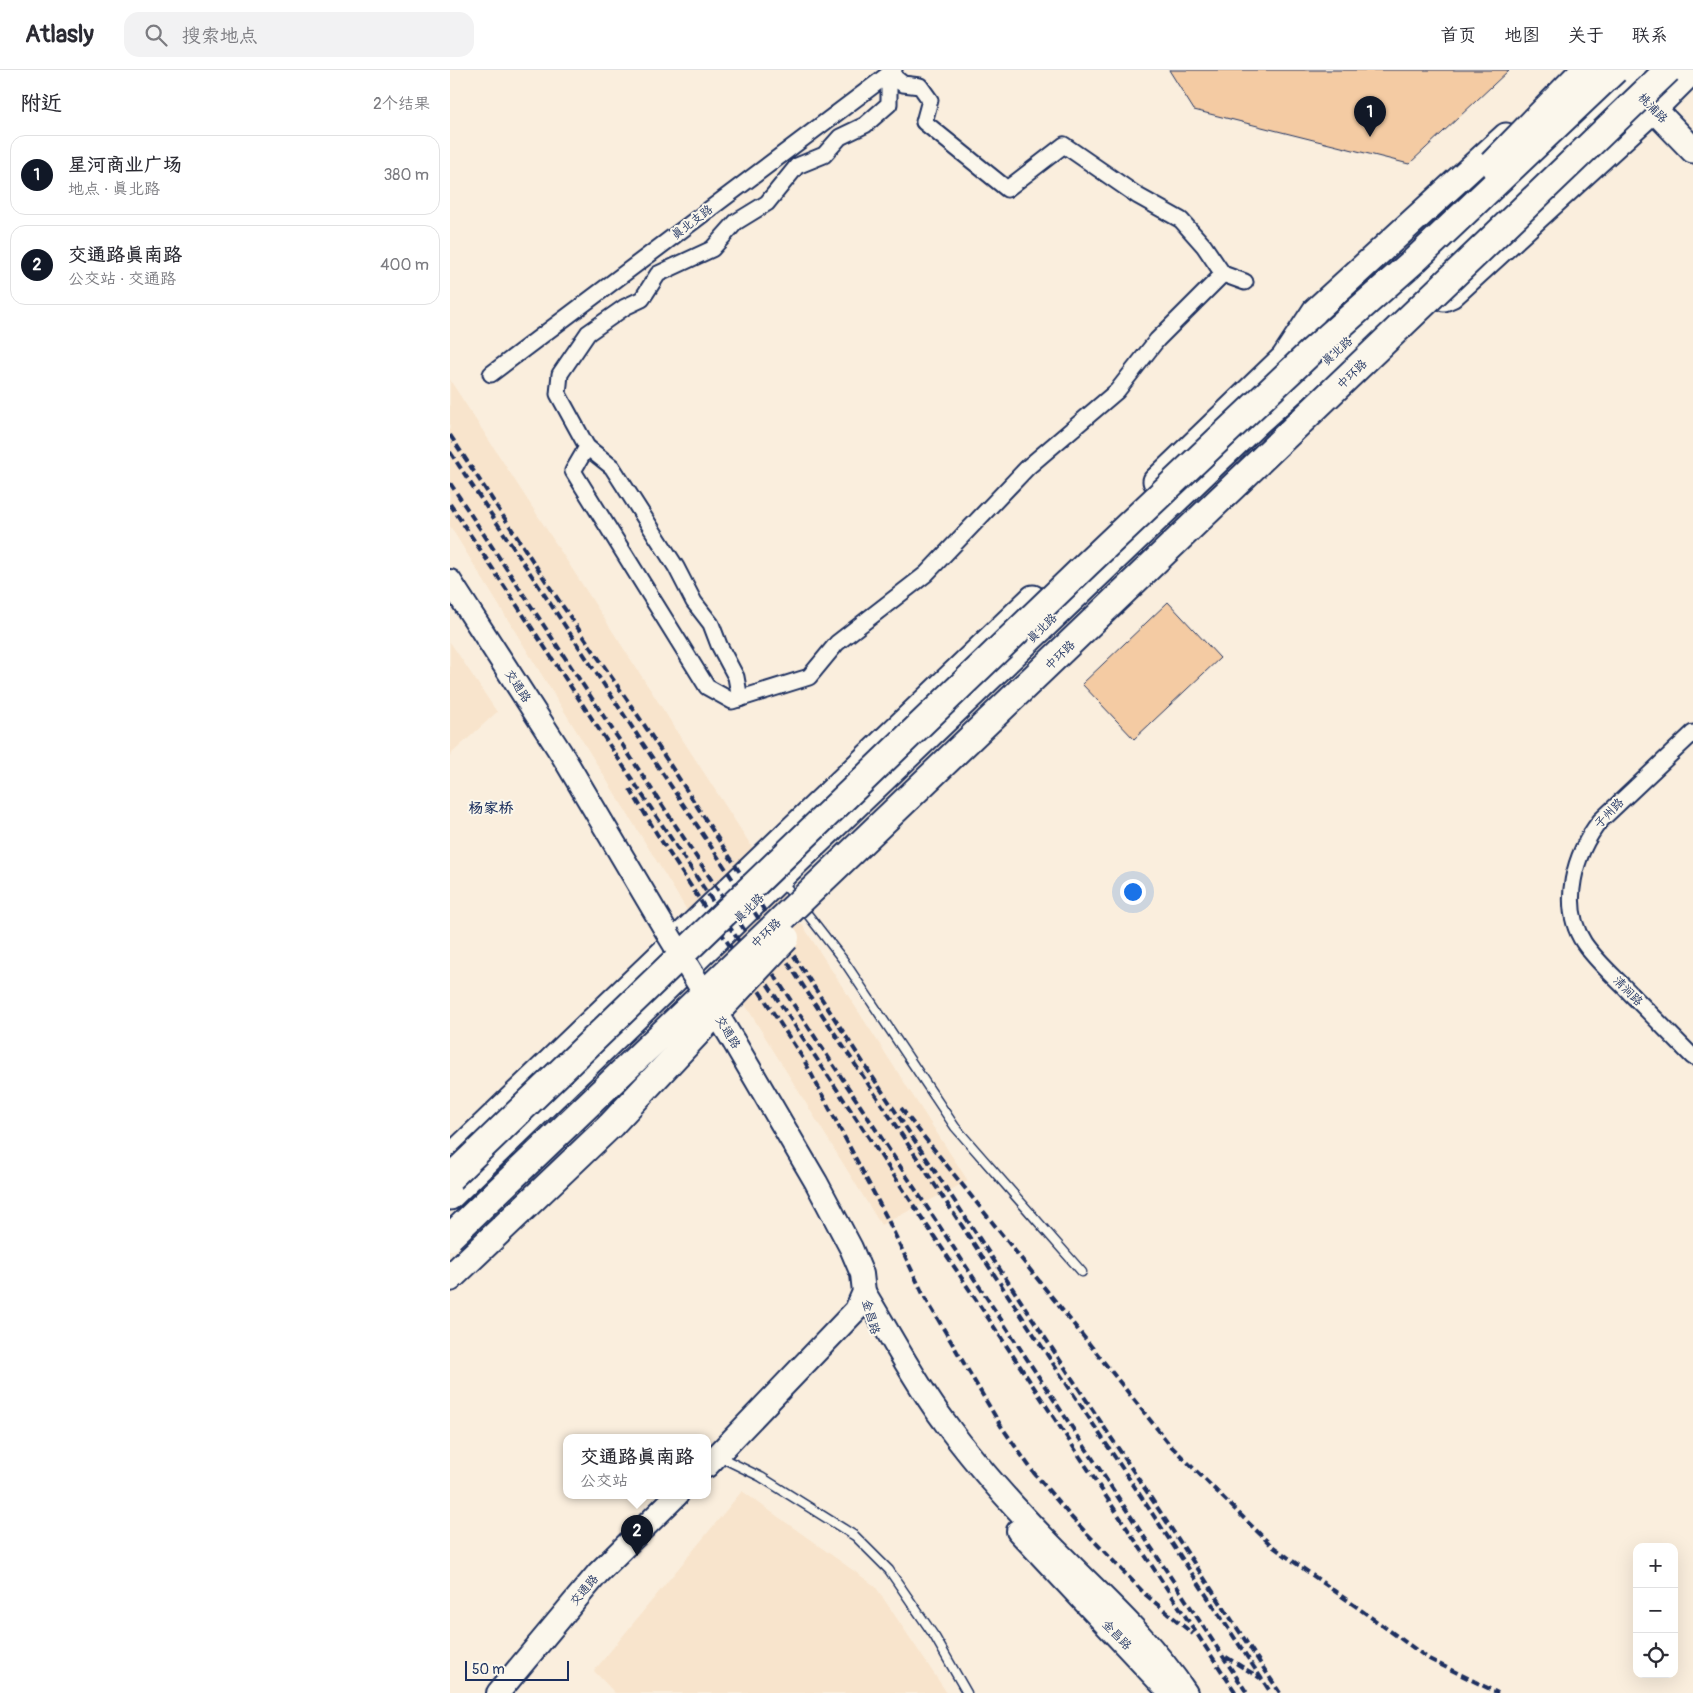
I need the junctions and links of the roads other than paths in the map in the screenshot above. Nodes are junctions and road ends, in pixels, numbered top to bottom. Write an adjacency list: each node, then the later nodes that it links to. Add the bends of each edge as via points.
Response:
1 (1584, 70): 13 (highway, bridge); 14 (main road, via 1497,144 1315,311)
2 (1600, 70): 14 (main road)
3 (1609, 70): 6 (main road, 桃浦路)
4 (1692, 70): 7 (main road)
5 (892, 72): 10 (street, via 903,84 920,86 930,100 924,122 1007,189 1064,145 1138,196 1181,220 1204,246); 15 (street, 真北支路); 16 (street, via 889,104 865,125 840,137 824,155 797,166 767,203 736,222 712,249 658,274 642,299 588,333 560,374 558,394)
6 (1640, 73): 7 (main road, 桃浦路); 12 (main road, 真北路); 13 (highway, bridge, via 1416,259); 19 (highway, 中环路, bridge)
7 (1660, 103): 8 (main road, 桃浦路); 9 (main road, 桃浦路); 12 (main road, via 1451,295)
8 (1693, 125)
9 (1693, 150)
10 (1222, 274): 11 (street); 18 (street, via 1157,340 1117,391 1028,467 926,574 837,643 809,677)
11 (1245, 282)
12 (1358, 332): 21 (main road, 真北路, via 1258,422)
13 (1313, 350): 25 (highway, bridge)
14 (1284, 358): 24 (main road)
15 (491, 374)
16 (587, 447): 18 (street, via 612,467 694,602 711,624 736,678); 18 (street, via 573,471 707,687 732,701)
17 (450, 581): 30 (main road, 交通路, bridge, via 561,753 816,1182 851,1248 862,1274)
18 (740, 699)
19 (1000, 712): 27 (highway, 中环路, bridge, via 881,822); 29 (highway, bridge, via 889,832 734,990 611,1125)
20 (1693, 733): 22 (street, 子州路, via 1600,821 1588,837 1578,858 1572,884)
21 (780, 879): 26 (main road, 真北路); 28 (lane, via 844,961 955,1127)
22 (1574, 918): 23 (street, 清涧路, via 1583,941 1598,961)
23 (1693, 1057)
24 (450, 1158)
25 (450, 1178)
26 (450, 1197)
27 (450, 1237)
28 (1082, 1272)
29 (450, 1278)
30 (864, 1292): 31 (main road, via 856,1310); 35 (main road, 金昌路, via 878,1342 931,1426 968,1476); 36 (main road, 金昌路, via 943,1420 971,1456 1027,1520 1132,1626 1169,1667)
31 (712, 1461): 34 (lane, via 761,1477 855,1536 889,1570)
32 (673, 1499): 33 (main road, 交通路, via 598,1573)
33 (498, 1693)
34 (967, 1693)
35 (1170, 1693)
36 (1186, 1693)

